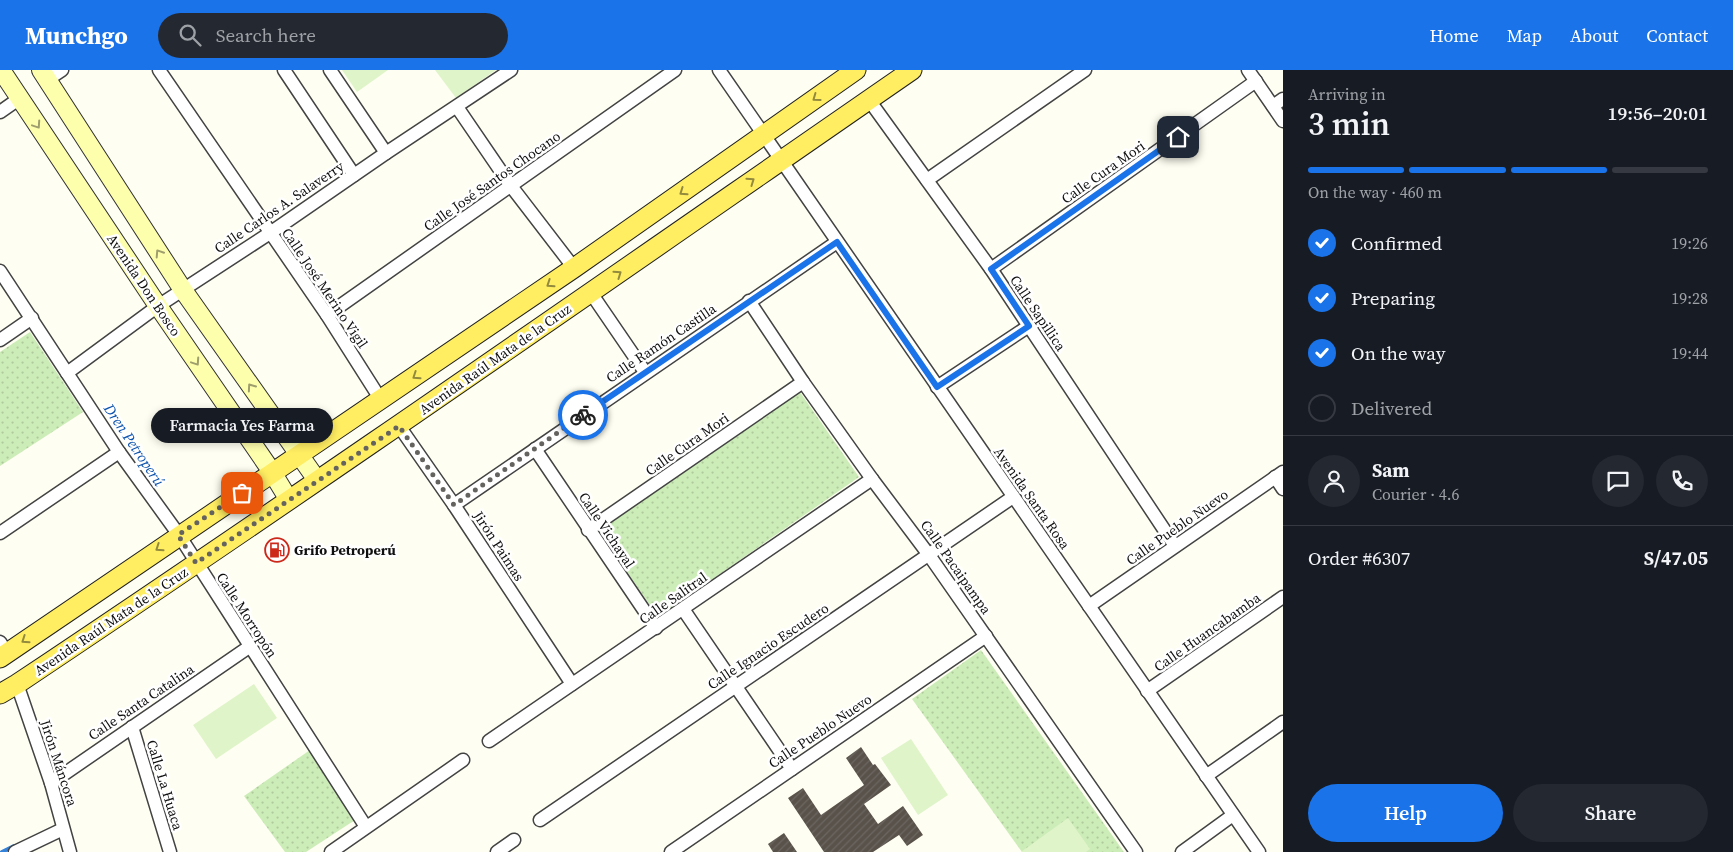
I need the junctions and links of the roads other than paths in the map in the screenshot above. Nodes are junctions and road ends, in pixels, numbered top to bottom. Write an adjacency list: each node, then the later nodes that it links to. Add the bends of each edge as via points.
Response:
1 (1, 70): 14 (street, Avenida Don Bosco)
2 (159, 70): 26 (street, Calle José Merino Vigil)
3 (284, 70): 23 (street)
4 (330, 70): 21 (street)
5 (511, 70): 17 (street, Calle Carlos A. Salaverry)
6 (675, 70): 25 (street, Calle José Santos Chocano)
7 (719, 70): 20 (street, Avenida Santa Rosa)
8 (912, 70): 15 (main road, Avenida Raúl Mata de la Cruz)
9 (1086, 70): 24 (street)
10 (1248, 70): 13 (street)
11 (853, 71): 20 (main road, one-way to 20)
12 (50, 73): 31 (street, one-way to 12)
13 (1256, 81): 16 (street); 29 (street, Calle Cura Mori)
14 (20, 98): 18 (street); 34 (street, Avenida Don Bosco, one-way to 34)
15 (869, 100): 22 (main road, Avenida Raúl Mata de la Cruz); 24 (street, Calle Sapillica)
16 (1278, 102): 19 (street)
17 (457, 106): 21 (street, Calle Carlos A. Salaverry); 25 (street)
18 (0, 112)
19 (1283, 121)
20 (764, 136): 22 (street, Avenida Santa Rosa); 28 (main road, one-way to 28)
21 (386, 152): 23 (street, Calle Carlos A. Salaverry)
22 (780, 160): 27 (street, Avenida Santa Rosa); 32 (main road, Avenida Raúl Mata de la Cruz, one-way to 22)
23 (354, 175): 26 (street, Calle Carlos A. Salaverry)
24 (927, 180): 29 (street, Calle Sapillica)
25 (511, 186): 28 (street); 35 (street, Calle José Santos Chocano)
26 (270, 234): 31 (street, Calle Carlos A. Salaverry); 35 (street, Calle José Merino Vigil)
27 (837, 242): 33 (street, Calle Ramón Castilla); 42 (street, Avenida Santa Rosa)
28 (574, 268): 43 (main road, one-way to 43)
29 (991, 269): 37 (street, Calle Sapillica)
30 (0, 271): 36 (street, Calle Morropón)
31 (183, 290): 34 (street, Calle Carlos A. Salaverry); 47 (street, one-way to 31)
32 (591, 293): 39 (street); 44 (main road, Avenida Raúl Mata de la Cruz)
33 (749, 301): 39 (street, Calle Ramón Castilla); 41 (street, Calle Pacaipampa)
34 (158, 306): 40 (street, Calle Carlos A. Salaverry); 48 (street, Avenida Don Bosco, one-way to 48)
35 (327, 315): 43 (street, Calle José Merino Vigil)
36 (32, 318): 38 (street); 40 (street, Calle Morropón)
37 (1029, 326): 42 (street); 59 (street, Calle Sapillica)
38 (0, 340)
39 (644, 372): 45 (street, Calle Ramón Castilla)
40 (67, 373): 46 (street, Calle Morropón)
41 (803, 382): 50 (street, Calle Pacaipampa); 56 (street, Calle Cura Mori)
42 (937, 387): 53 (street, Avenida Santa Rosa)
43 (382, 400): 47 (main road)
44 (399, 426): 51 (main road, Avenida Raúl Mata de la Cruz); 55 (street, Jirón Paimas)
45 (535, 448): 55 (street, Calle Ramón Castilla); 56 (street, Calle Vichayal)
46 (119, 452): 57 (street); 58 (street, Calle Morropón)
47 (299, 456): 48 (main road); 51 (street)
48 (272, 472): 54 (street, Avenida Don Bosco); 58 (main road)
49 (1279, 475): 52 (street); 59 (street, Calle Pueblo Nuevo)
50 (872, 479): 60 (street, Calle Pacaipampa); 64 (street, Calle Salitral)
51 (317, 480): 54 (main road, Avenida Raúl Mata de la Cruz)
52 (1283, 489)
53 (1014, 497): 60 (street, Calle Ignacio Escudero); 63 (street, Avenida Santa Rosa)
54 (289, 500): 61 (main road, Avenida Raúl Mata de la Cruz)
55 (454, 505): 70 (street, Jirón Paimas)
56 (588, 530): 65 (street, Calle Vichayal)
57 (0, 533)
58 (178, 535): 61 (street, Calle Morropón); 68 (main road, one-way to 68)
59 (1175, 546): 63 (street, Calle Pueblo Nuevo)
60 (929, 554): 66 (street, Calle Pacaipampa); 71 (street, Calle Ignacio Escudero)
61 (196, 563): 67 (street, Calle Morropón); 69 (main road, Avenida Raúl Mata de la Cruz)
62 (1283, 597): 72 (street, Calle Huancabamba)
63 (1088, 606): 72 (street, Avenida Santa Rosa)
64 (683, 609): 65 (street, Calle Salitral); 71 (street)
65 (656, 628): 70 (street, Calle Salitral)
66 (986, 636): 78 (street, Calle Pueblo Nuevo); 93 (street, Calle Pacaipampa)
67 (249, 647): 75 (street, Calle Santa Catalina); 83 (street, Calle Morropón)
68 (2, 651)
69 (17, 684): 73 (main road, Avenida Raúl Mata de la Cruz); 80 (street, Jirón Máncora)
70 (572, 684): 76 (street, Calle Salitral)
71 (736, 686): 78 (street); 82 (street, Calle Ignacio Escudero)
72 (1147, 691): 79 (street, Avenida Santa Rosa)
73 (0, 694)
74 (1283, 722): 79 (street)
75 (132, 727): 80 (street, Calle Santa Catalina); 89 (street, Calle La Huaca)
76 (489, 741)
77 (462, 760): 83 (street)
78 (792, 769): 86 (street, Calle Pueblo Nuevo)
79 (1206, 776): 81 (street, Avenida Santa Rosa)
80 (51, 783): 84 (street, Jirón Máncora)
81 (1233, 815): 94 (street); 95 (street, Avenida Santa Rosa)
82 (540, 820)
83 (366, 827): 90 (street)
84 (63, 829): 87 (street); 88 (street, Jirón Máncora)
85 (514, 840): 91 (street)
86 (685, 848): 92 (street, Calle Pueblo Nuevo)
87 (15, 852)
88 (70, 852)
89 (170, 852)
90 (331, 852)
91 (497, 852)
92 (671, 852)
93 (1136, 852)
94 (1182, 852)
95 (1259, 852)

